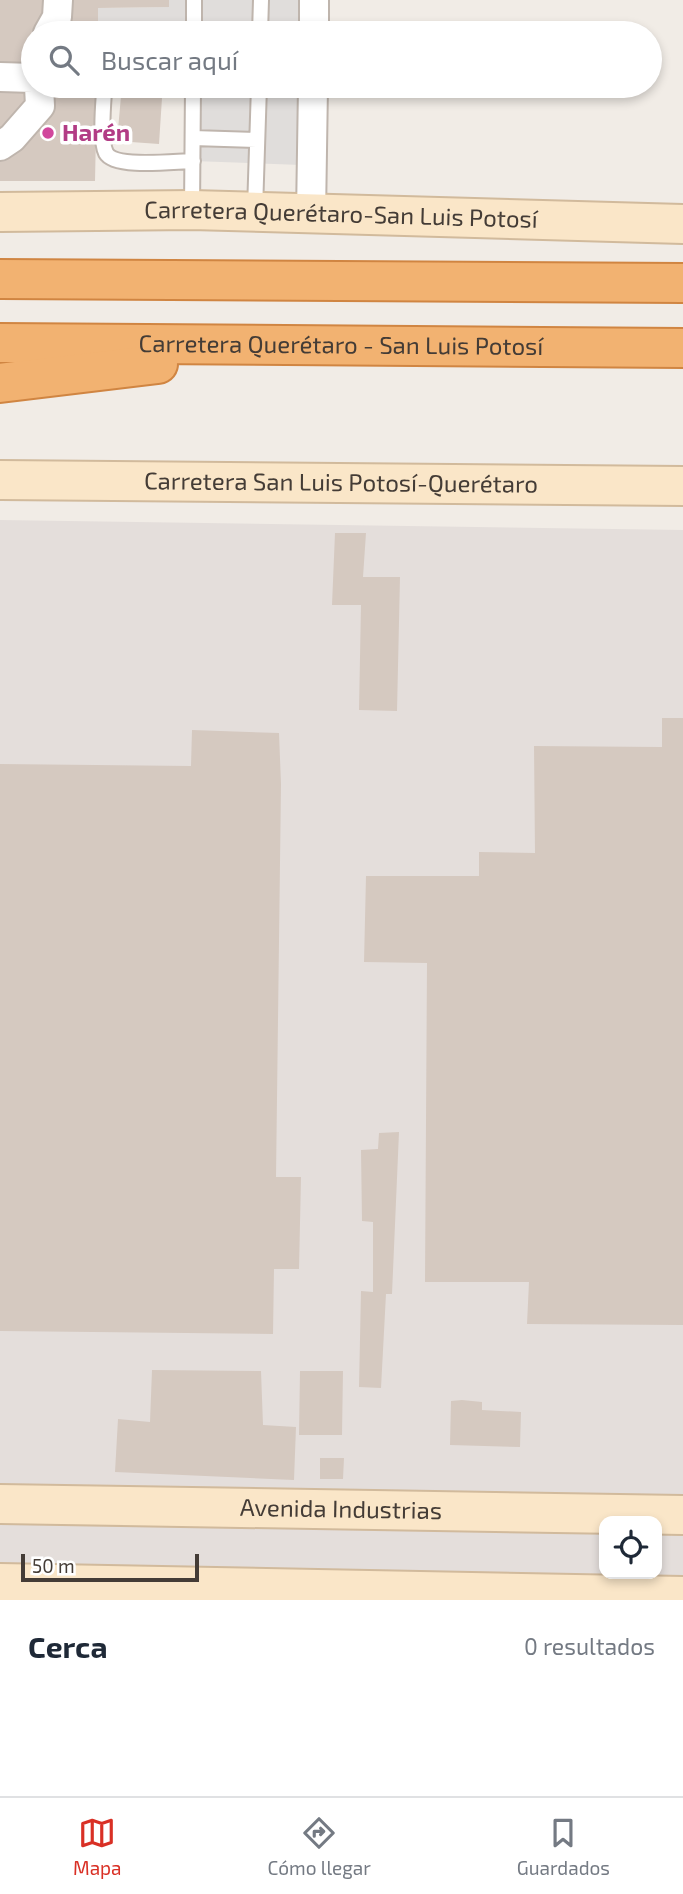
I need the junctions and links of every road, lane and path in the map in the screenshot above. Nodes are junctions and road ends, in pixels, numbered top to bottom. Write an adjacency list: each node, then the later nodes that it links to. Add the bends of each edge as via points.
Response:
1 (58, 0): 5 (street)
2 (194, 0): 6 (lane)
3 (261, 0): 7 (lane)
4 (314, 0): 8 (street)
5 (55, 21)
6 (194, 21)
7 (260, 21)
8 (314, 21)
9 (0, 77): 10 (street)
10 (21, 78)
11 (40, 98): 18 (street, via 40,106)
12 (104, 98): 19 (lane, via 104,144 111,159 124,163)
13 (194, 98): 16 (lane)
14 (259, 98): 17 (lane)
15 (313, 98): 23 (street)
16 (193, 138): 17 (lane); 19 (lane)
17 (257, 140): 22 (lane)
18 (0, 146)
19 (193, 161): 20 (lane)
20 (192, 210): 21 (main road, Carretera Querétaro-San Luis Potosí); 22 (main road, Carretera Querétaro-San Luis Potosí)
21 (0, 212)
22 (255, 212): 23 (main road, Carretera Querétaro-San Luis Potosí)
23 (311, 215): 24 (main road, Carretera Querétaro-San Luis Potosí)
24 (683, 225)
25 (0, 279): 26 (highway)
26 (683, 283)
27 (0, 342): 28 (highway, Carretera Querétaro - San Luis Potosí)
28 (319, 345): 29 (highway, Carretera Querétaro - San Luis Potosí); 30 (highway)
29 (683, 348)
30 (0, 383)
31 (0, 480): 32 (main road, Carretera San Luis Potosí-Querétaro)
32 (683, 486)
33 (0, 1504): 34 (main road, Avenida Industrias)
34 (683, 1515)
35 (0, 1583): 36 (main road)
36 (602, 1597): 37 (main road)
37 (681, 1597)

